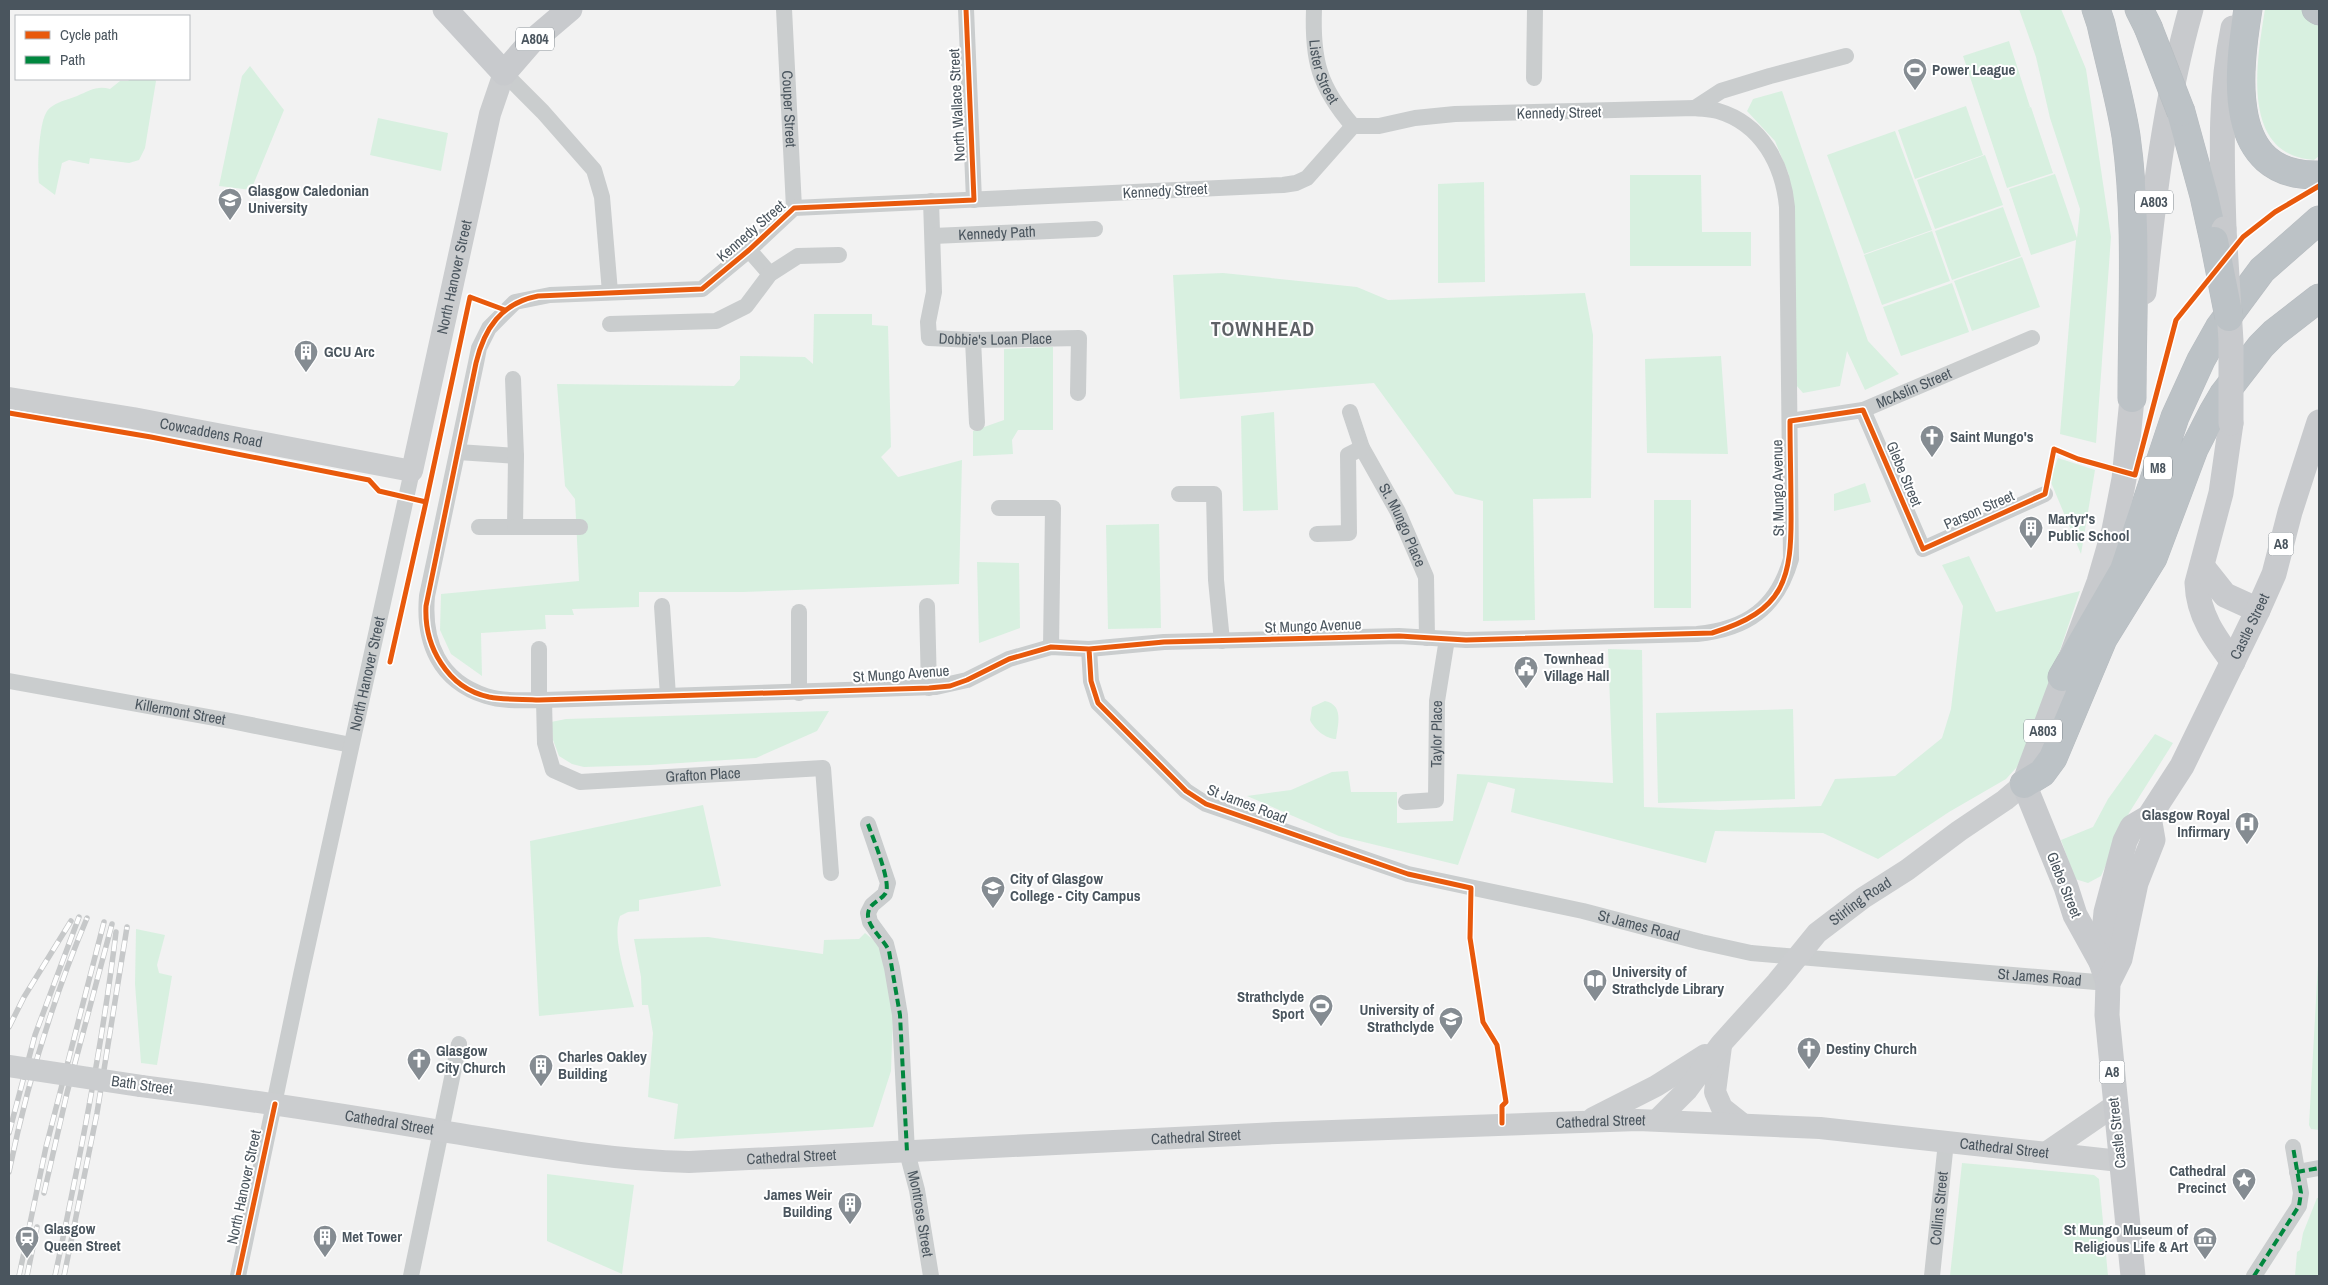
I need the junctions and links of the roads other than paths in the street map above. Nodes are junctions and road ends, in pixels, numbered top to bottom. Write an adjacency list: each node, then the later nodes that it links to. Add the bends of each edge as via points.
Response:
1 (445, 9): 13 (main road)
2 (570, 9): 13 (main road, A804, via 530,43)
3 (784, 9): 20 (street, Couper Street)
4 (966, 9): 18 (street, North Wallace Street)
5 (1314, 9): 16 (street, Lister Street, via 1317,57 1325,87)
6 (1535, 9): 14 (street)
7 (2096, 9): 37 (highway, via 2126,135 2132,212)
8 (2192, 9): 37 (main road, A803, via 2172,81 2165,126 2149,237)
9 (2238, 9): 23 (main road, via 2225,78)
10 (2248, 9): 17 (highway, via 2240,68 2240,95 2245,119 2257,146 2268,159 2285,170)
11 (2144, 18): 23 (highway, bridge, via 2181,112)
12 (1846, 56): 15 (street, via 1721,91)
13 (504, 72): 28 (street, via 594,170 602,197); 46 (street, North Hanover Street, via 490,114)
14 (1534, 78)
15 (1695, 108): 16 (street, Kennedy Street, via 1455,114 1379,126); 40 (street, St Mungo Avenue, via 1718,112 1747,127 1766,144 1781,175 1787,207)
16 (1353, 126): 18 (street, Kennedy Street, via 1318,167 1296,183)
17 (2319, 175)
18 (974, 200): 19 (street, Kennedy Street)
19 (931, 201): 20 (street, Kennedy Street); 24 (street)
20 (794, 208): 25 (street, Kennedy Street)
21 (2319, 220): 67 (highway, M8, via 2262,270 2219,328 2201,360 2175,417 2124,570)
22 (1095, 229): 24 (street, Kennedy Path)
23 (2219, 235): 30 (highway, bridge)
24 (934, 236): 33 (street, Dobbie's Loan Place, via 934,292 928,338)
25 (749, 250): 27 (street); 28 (street, Kennedy Street, via 702,289)
26 (839, 255): 27 (street, via 798,256)
27 (770, 274): 31 (street, via 746,306 716,321)
28 (610, 292): 44 (street, St Mungo Avenue, via 528,298 515,302 500,316 489,328 479,348)
29 (2319, 298): 74 (highway, M8, via 2274,333 2223,395 2194,449 2153,558 2116,615 2095,655 2048,766)
30 (2230, 317): 55 (main road, bridge, via 2231,423 2221,493)
31 (610, 324)
32 (2032, 338): 38 (street, McAslin Street)
33 (973, 340): 35 (street, Dobbie's Loan Place, via 1079,338); 42 (street)
34 (513, 379): 45 (street)
35 (1078, 393)
36 (9, 398): 46 (street, Cowcaddens Road)
37 (2132, 398): 67 (main road, A803, via 2124,479 2114,530 2099,582)
38 (1863, 410): 40 (street, McAslin Street); 54 (street, Glebe Street)
39 (1350, 412): 43 (street, St. Mungo Place)
40 (1790, 421): 61 (street, St Mungo Avenue, via 1790,559 1782,587 1766,606 1746,620 1712,633 1697,634)
41 (2319, 422): 58 (main road, Castle Street / A8, via 2274,574)
42 (977, 423)
43 (1362, 448): 53 (street, via 1348,455 1349,533); 60 (street, St. Mungo Place, via 1398,512 1426,577)
44 (458, 452): 45 (street); 72 (street, St Mungo Avenue, via 427,596 428,634 442,667 466,687 486,696)
45 (516, 456): 51 (street)
46 (412, 471): 73 (street, North Hanover Street)
47 (1179, 494): 62 (street, via 1214,494 1216,580)
48 (2045, 494): 54 (street, Parson Street)
49 (999, 508): 63 (street, via 1052,508)
50 (479, 527): 51 (street)
51 (514, 527): 52 (street)
52 (580, 527)
53 (1317, 534)
54 (1922, 549)
55 (2202, 566): 58 (main road, via 2225,595); 66 (main road, via 2197,584 2201,611)
56 (662, 606): 71 (street)
57 (928, 606): 69 (street)
58 (2258, 610): 66 (main road, Castle Street / A8)
59 (799, 612): 70 (street)
60 (1427, 638): 61 (street, St Mungo Avenue); 62 (street, St Mungo Avenue)
61 (1447, 639): 75 (street, Taylor Place, via 1437,701 1436,800)
62 (1222, 641): 65 (street, St Mungo Avenue)
63 (1051, 647): 65 (street, St Mungo Avenue); 69 (street, St Mungo Avenue, via 1009,658 950,686)
64 (539, 649): 72 (street)
65 (1089, 649): 82 (street, St James Road, via 1091,681 1098,703 1186,790 1206,804 1408,874 1583,911 1751,953)
66 (2233, 662): 76 (main road, Castle Street / A8, via 2182,766)
67 (2062, 677): 74 (main road, A803)
68 (9, 681): 73 (street, Killermont Street)
69 (929, 688): 70 (street, St Mungo Avenue)
70 (799, 693): 71 (street, St Mungo Avenue)
71 (668, 696): 72 (street, St Mungo Avenue)
72 (542, 700): 78 (street, Grafton Place, via 545,743 553,770 580,782 823,768)
73 (351, 745): 87 (street, North Hanover Street)
74 (2024, 784): 80 (main road, Glebe Street); 82 (street, Stirling Road, via 1907,870 1863,898 1817,933)
75 (1406, 802)
76 (2149, 817): 79 (main road, Castle Street / A8, via 2153,840); 81 (main road, Castle Street, via 2132,827)
77 (868, 824): 95 (street, Montrose Street, via 888,883 885,894 868,913 870,922 889,951 900,1016)
78 (831, 873)
79 (2136, 883): 81 (main road); 83 (main road, Castle Street / A8, via 2120,959)
80 (2066, 887): 81 (main road, via 2089,899); 83 (main road, Glebe Street, via 2075,916)
81 (2110, 896): 83 (main road, Castle Street, via 2103,924)
82 (1796, 956): 83 (street, St James Road); 85 (street, Stirling Road)
83 (2104, 972): 88 (main road, Castle Street / A8)
84 (459, 1044): 92 (street)
85 (1721, 1044): 89 (street, Stirling Road, via 1687,1090); 90 (street, Stirling Road, via 1656,1086); 91 (street, via 1715,1092 1722,1108)
86 (9, 1066): 87 (street, Bath Street, bridge)
87 (275, 1104): 92 (street, Cathedral Street); 100 (street, North Hanover Street)
88 (2114, 1106): 96 (street); 97 (main road, Castle Street / A8)
89 (1657, 1120): 90 (street, Cathedral Street); 91 (street, Cathedral Street)
90 (1585, 1122): 95 (street, Cathedral Street, via 1277,1133)
91 (1741, 1123): 93 (street, Cathedral Street)
92 (441, 1131): 95 (street, Cathedral Street, via 552,1150 660,1162); 101 (street)
93 (1946, 1142): 96 (street, Cathedral Street); 103 (street, Collins Street)
94 (2293, 1147): 99 (street)
95 (908, 1152): 102 (street, Montrose Street)
96 (2047, 1152): 97 (street, Cathedral Street)
97 (2120, 1161): 104 (main road, Castle Street / A8)
98 (2319, 1168): 99 (street)
99 (2297, 1172): 105 (street, via 2301,1193 2299,1206)
100 (238, 1276)
101 (411, 1276)
102 (931, 1276)
103 (1932, 1276)
104 (2133, 1276)
105 (2254, 1276)

